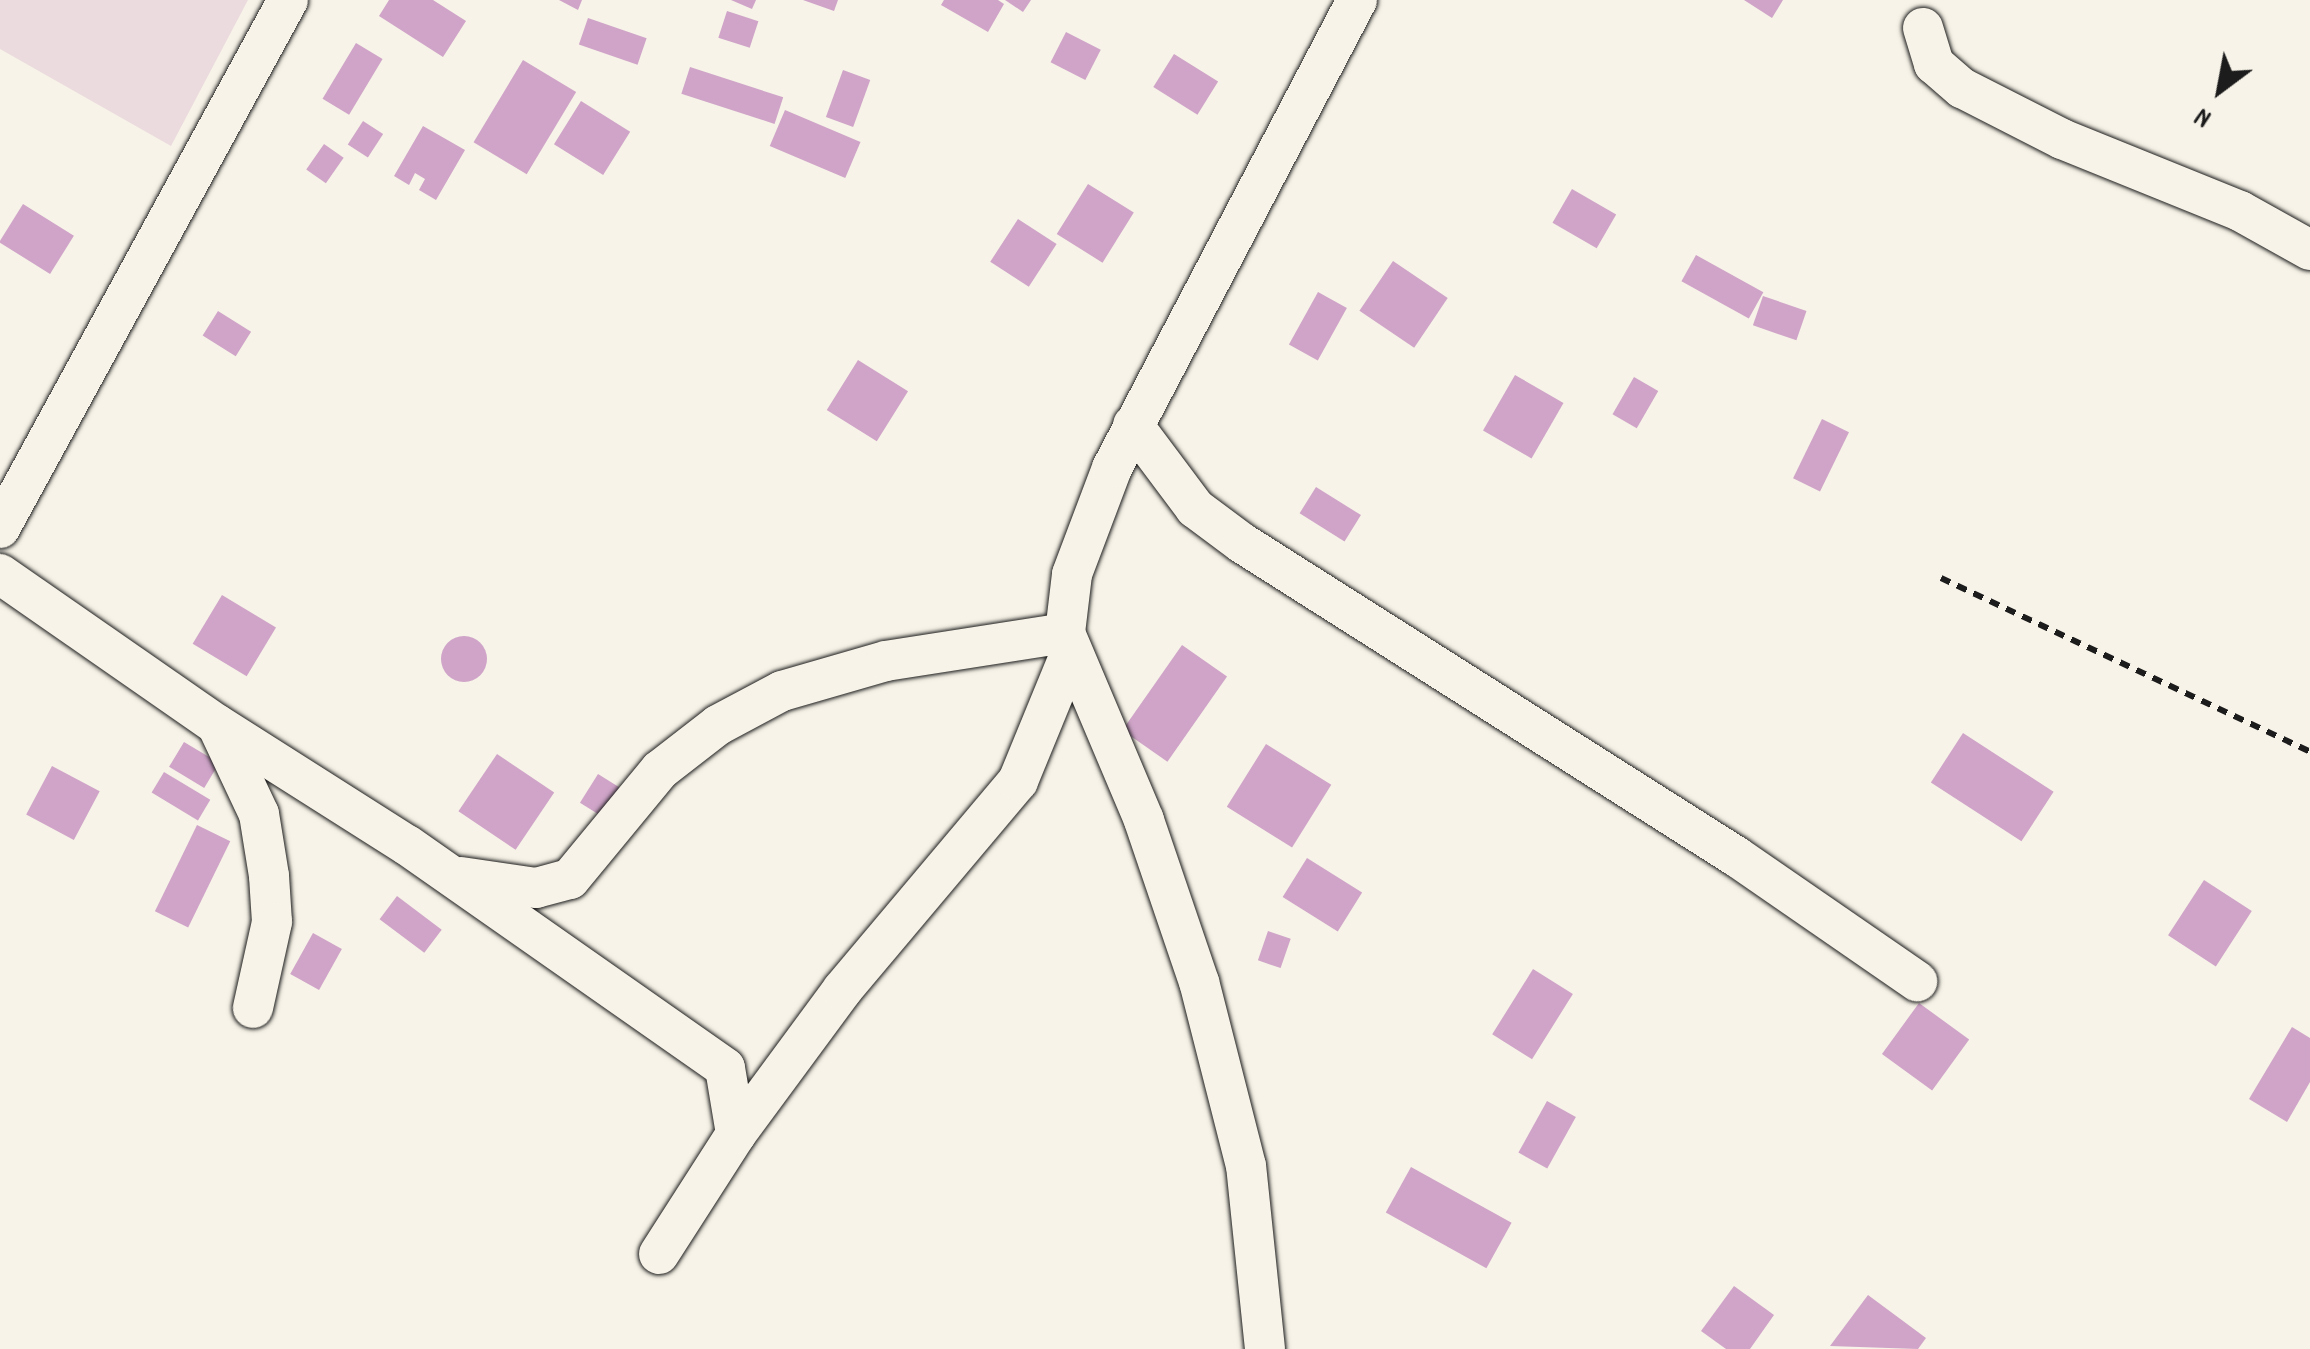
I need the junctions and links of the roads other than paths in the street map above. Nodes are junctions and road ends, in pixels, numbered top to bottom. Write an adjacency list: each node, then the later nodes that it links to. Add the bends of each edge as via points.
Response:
1 (288, 0): 6 (street)
2 (1358, 0): 5 (street)
3 (1923, 28): 4 (street, via 1934,64 1962,88 2096,154 2240,211)
4 (2310, 250)
5 (1133, 424): 8 (street, via 1072,574); 11 (street, via 1194,508 1242,543 1737,857)
6 (5, 504)
7 (0, 574): 9 (street)
8 (1068, 644): 10 (street, via 901,658 782,691 718,725 660,770 570,880 536,888); 13 (street, via 1018,781 842,990); 15 (street, via 1144,820 1199,982 1246,1166)
9 (216, 724): 10 (street); 12 (street, via 259,814 269,876 272,922)
10 (452, 876): 13 (street, via 725,1068)
11 (1917, 981)
12 (253, 1008)
13 (736, 1134): 14 (street)
14 (660, 1254)
15 (1266, 1349)

